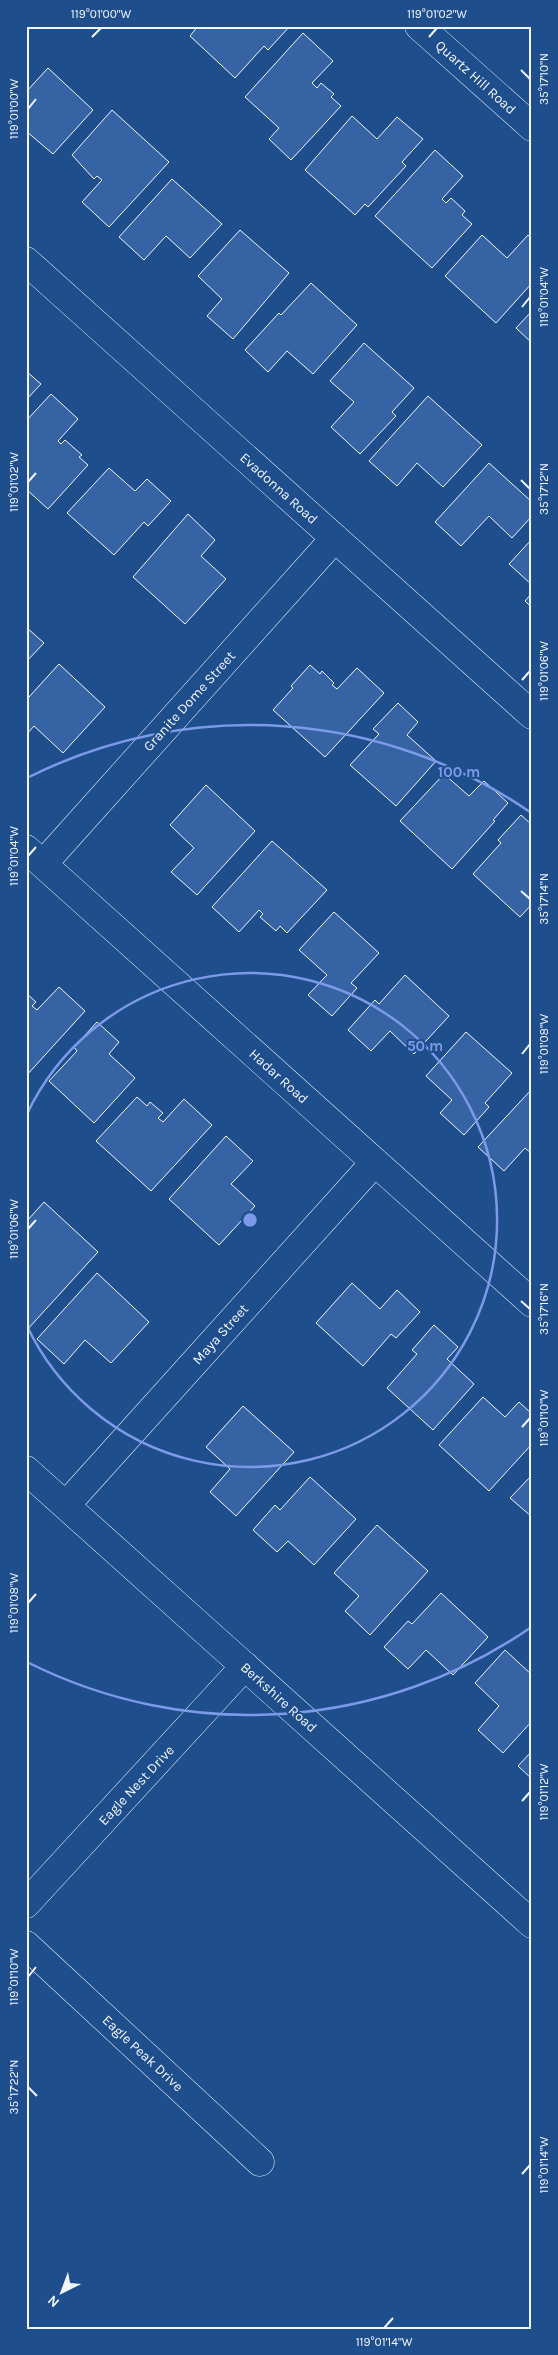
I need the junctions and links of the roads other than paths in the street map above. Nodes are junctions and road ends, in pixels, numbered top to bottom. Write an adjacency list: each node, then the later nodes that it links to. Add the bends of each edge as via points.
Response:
1 (419, 26): 2 (street, Quartz Hill Road)
2 (532, 127)
3 (26, 261): 4 (street, Evadonna Road)
4 (335, 538): 5 (street, Evadonna Road); 6 (street, Granite Dome Street)
5 (532, 715)
6 (35, 856): 7 (street, Hadar Road)
7 (375, 1162): 8 (street, Hadar Road); 10 (street, Maya Street)
8 (532, 1303)
9 (26, 1470): 10 (street, Berkshire Road)
10 (66, 1505): 11 (street, Berkshire Road)
11 (245, 1666): 12 (street, Eagle Nest Drive); 13 (street, Berkshire Road)
12 (26, 1904)
13 (532, 1924)
14 (26, 1945): 15 (street, Eagle Peak Drive)
15 (260, 2162)

